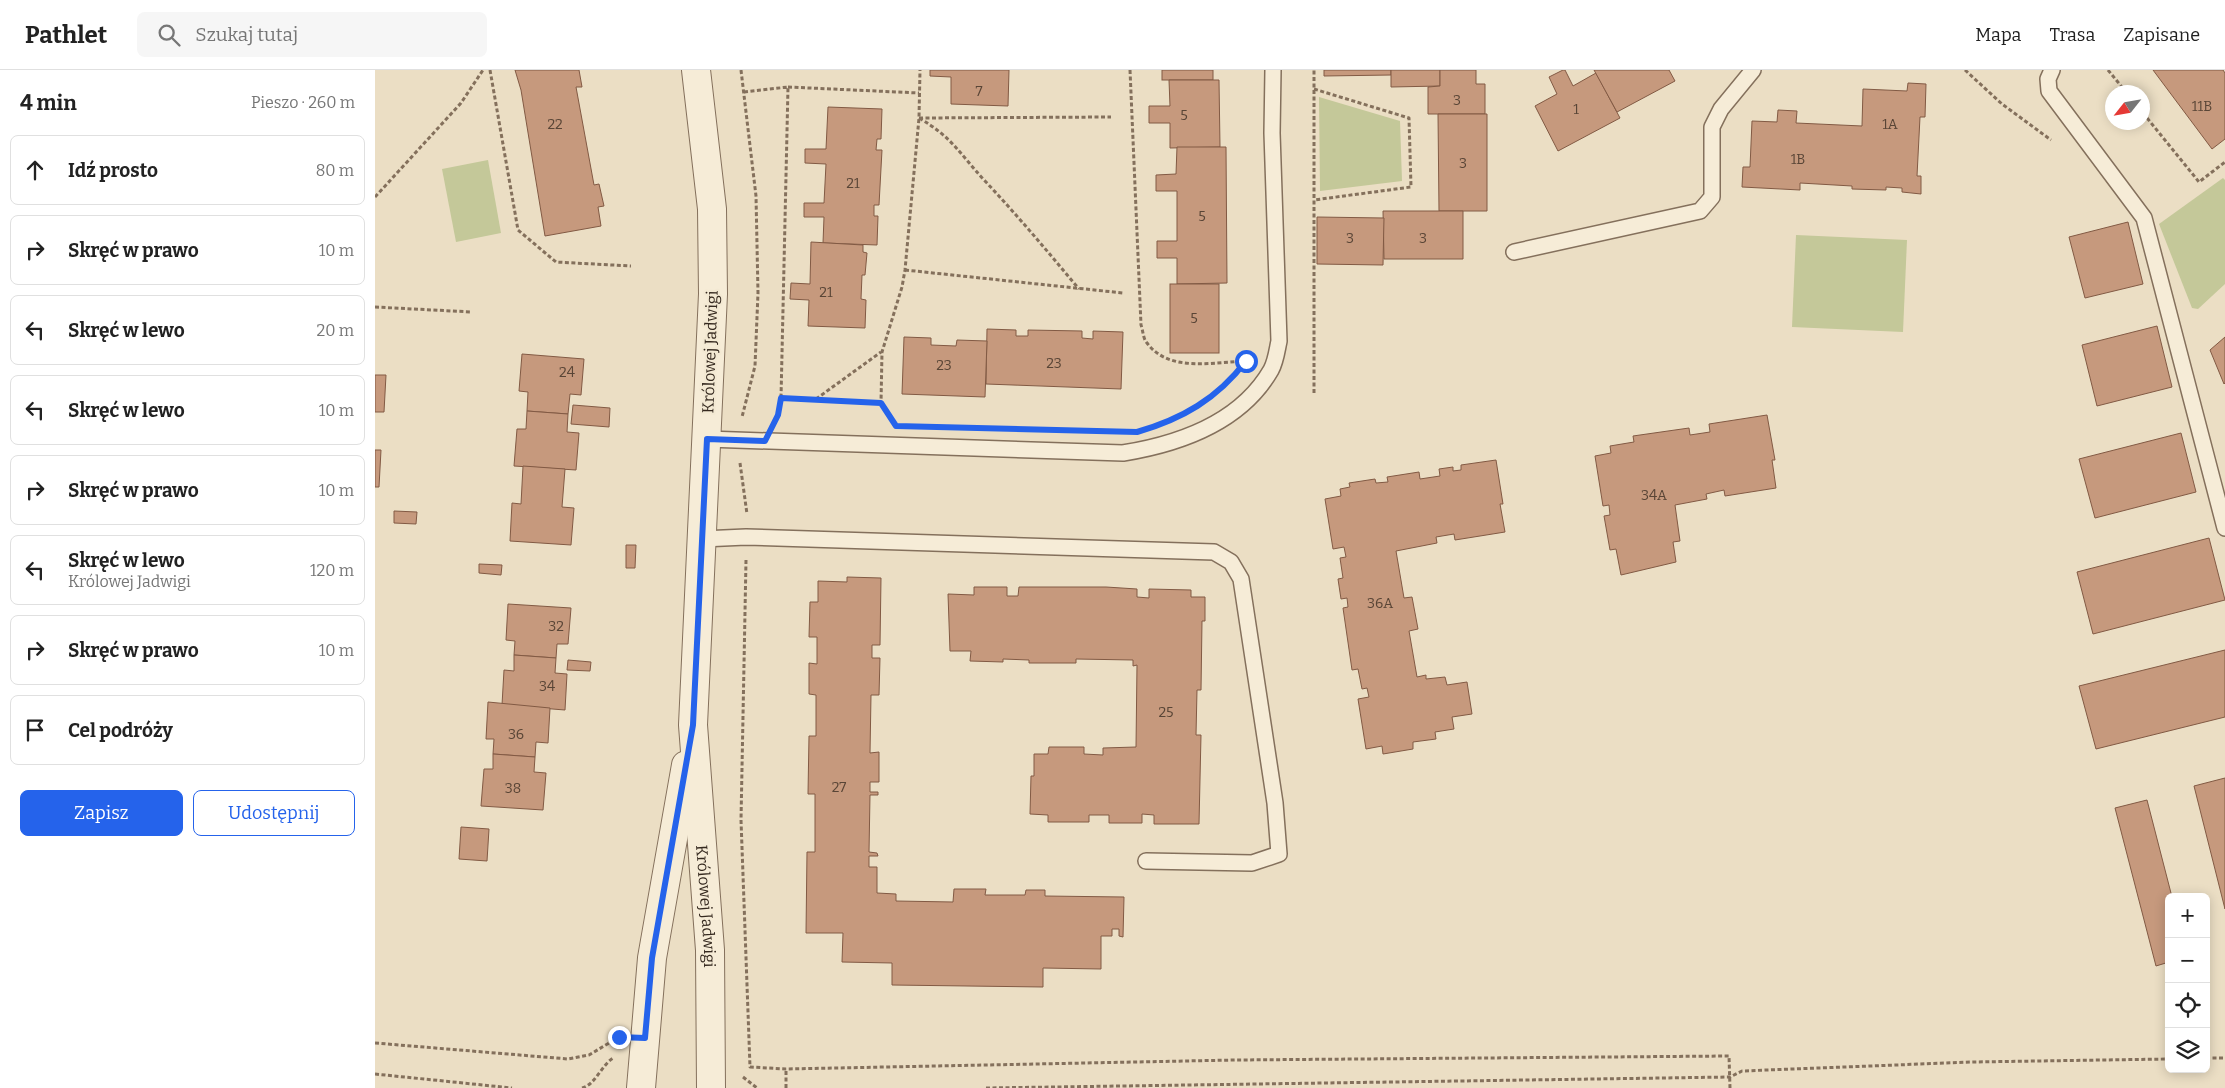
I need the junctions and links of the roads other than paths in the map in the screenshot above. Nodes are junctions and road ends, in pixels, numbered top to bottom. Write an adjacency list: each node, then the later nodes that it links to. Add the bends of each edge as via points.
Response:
1 (696, 70): 6 (street, Królowej Jadwigi, via 712,209 713,294)
2 (1273, 70): 6 (lane, via 1279,341 1271,370 1239,408 1186,438 1156,448 1123,453)
3 (1753, 70): 5 (lane, via 1715,117 1712,127 1712,196 1700,211)
4 (2052, 70): 7 (lane, via 2048,79 2049,91 2144,218)
5 (1514, 252)
6 (707, 439): 8 (street, Królowej Jadwigi)
7 (2225, 528)
8 (702, 539): 9 (street, Królowej Jadwigi); 10 (lane, via 747,537 1214,552 1231,562 1241,579 1275,803 1279,854 1253,863)
9 (693, 725): 11 (street, Królowej Jadwigi, via 652,958); 12 (street, Królowej Jadwigi, via 710,950)
10 (1146, 861)
11 (641, 1088)
12 (711, 1088)

